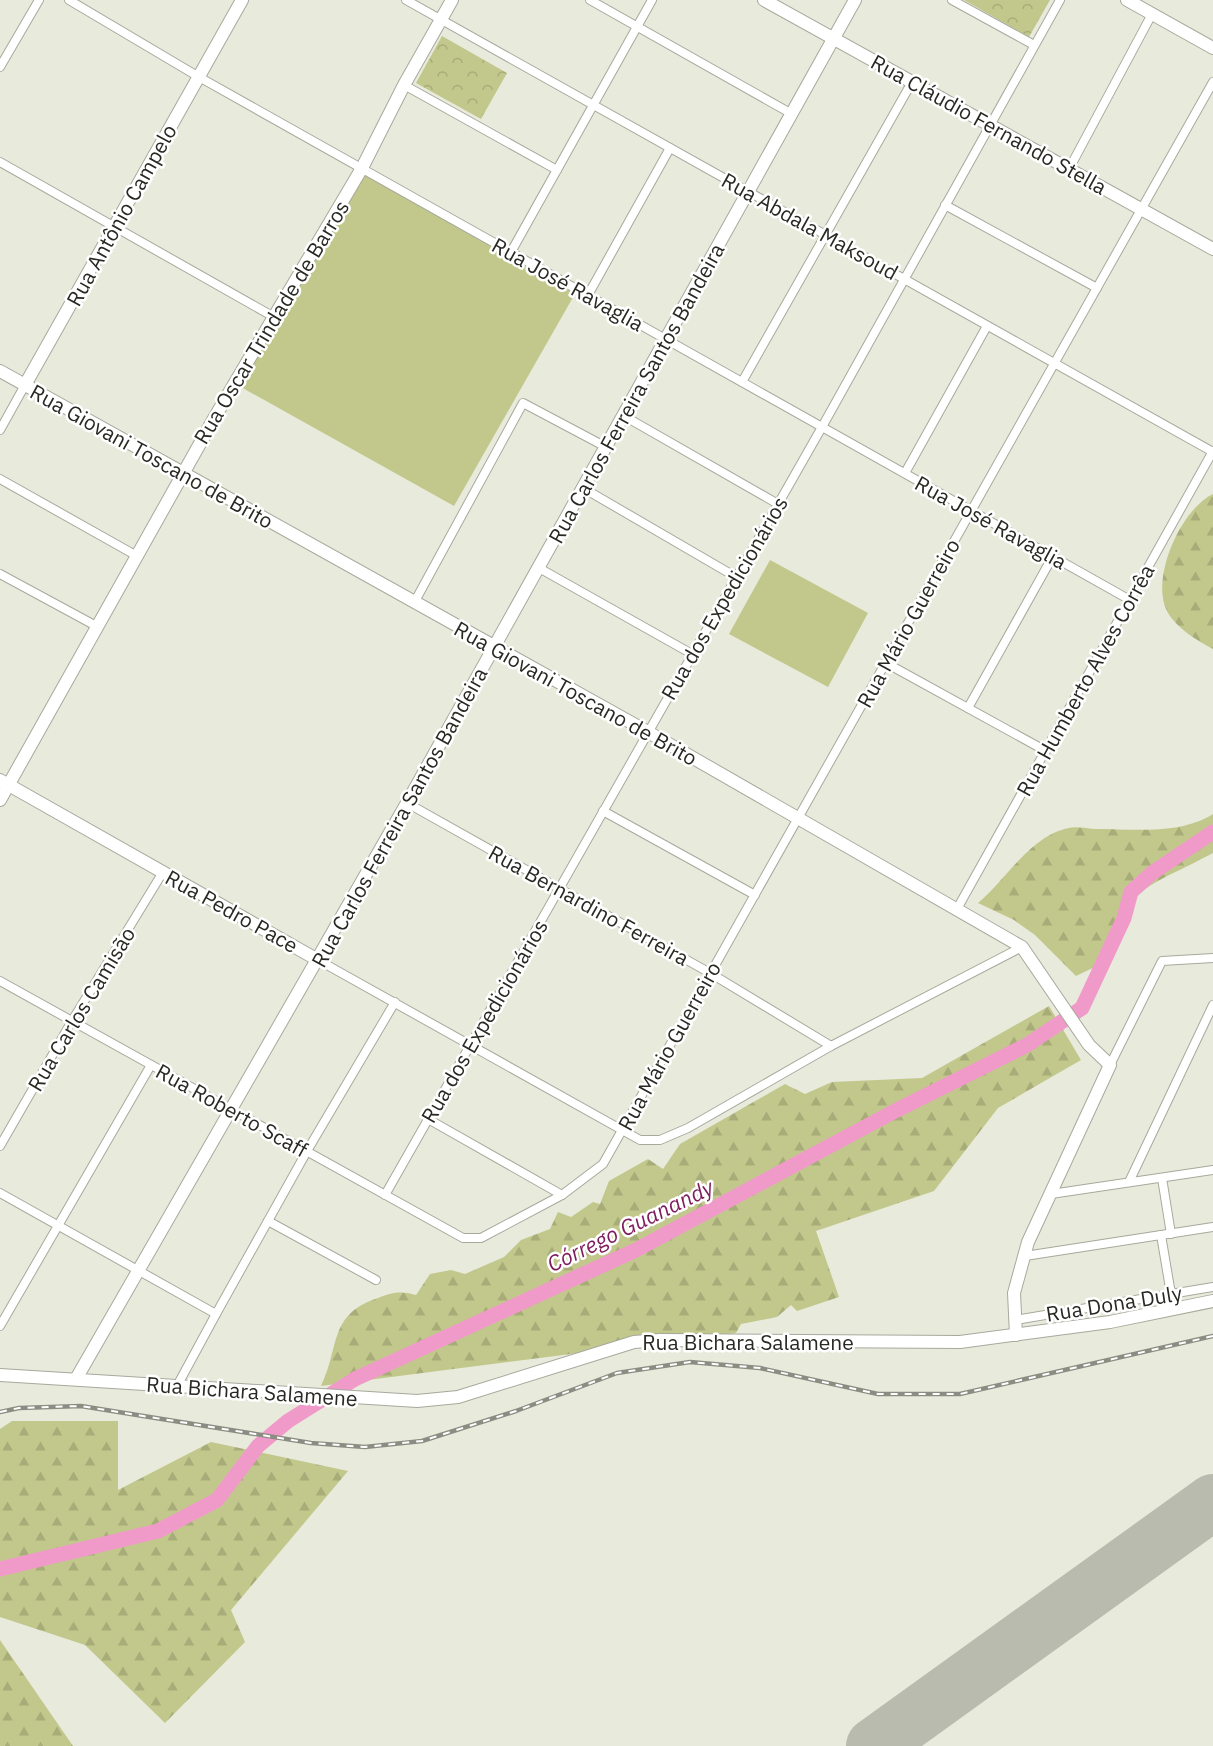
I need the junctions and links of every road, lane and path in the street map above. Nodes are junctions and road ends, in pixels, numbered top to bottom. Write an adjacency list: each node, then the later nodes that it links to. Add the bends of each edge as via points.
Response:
1 (39, 0): 19 (street)
2 (69, 0): 20 (street, Rua José Ravaglia)
3 (406, 0): 14 (street, Rua Abdala Maksoud)
4 (452, 0): 14 (main road, Rua Oscar Trindade de Barros)
5 (590, 0): 15 (street)
6 (652, 0): 15 (street)
7 (764, 0): 16 (main road, Rua Cláudio Fernando Stella)
8 (855, 0): 16 (main road, Rua Carlos Ferreira Santos Bandeira)
9 (952, 0): 17 (street)
10 (1060, 0): 17 (street, Rua dos Expedicionários)
11 (1127, 0): 13 (main road)
12 (237, 2): 20 (main road, Rua Antônio Campelo)
13 (1152, 14): 18 (main road); 30 (street)
14 (441, 20): 23 (main road, Rua Oscar Trindade de Barros); 24 (street, Rua Abdala Maksoud)
15 (637, 27): 24 (street); 25 (street)
16 (834, 39): 21 (main road, Rua Cláudio Fernando Stella); 25 (main road, Rua Carlos Ferreira Santos Bandeira)
17 (1034, 45): 26 (street, Rua dos Expedicionários)
18 (1213, 48)
19 (0, 67)
20 (199, 76): 29 (street, Rua José Ravaglia); 35 (main road, Rua Antônio Campelo)
21 (912, 82): 26 (main road, Rua Cláudio Fernando Stella); 36 (street)
22 (1213, 82): 34 (street, Rua Mário Guerreiro)
23 (404, 85): 29 (main road, Rua Oscar Trindade de Barros); 31 (street)
24 (593, 105): 27 (street, Rua Abdala Maksoud); 31 (street)
25 (792, 114): 32 (main road, Rua Carlos Ferreira Santos Bandeira)
26 (990, 125): 30 (main road, Rua Cláudio Fernando Stella); 33 (street, Rua dos Expedicionários)
27 (670, 148): 32 (street, Rua Abdala Maksoud); 41 (street)
28 (0, 162): 35 (street)
29 (362, 168): 38 (street, Rua José Ravaglia); 42 (main road, Rua Oscar Trindade de Barros)
30 (1069, 169): 34 (main road, Rua Cláudio Fernando Stella)
31 (557, 170): 38 (street)
32 (748, 192): 36 (street, Rua Abdala Maksoud); 44 (main road, Rua Carlos Ferreira Santos Bandeira)
33 (945, 205): 39 (street, Rua dos Expedicionários); 40 (street)
34 (1142, 209): 37 (main road, Rua Cláudio Fernando Stella); 40 (street, Rua Mário Guerreiro)
35 (114, 227): 42 (street); 48 (main road, Rua Antônio Campelo)
36 (825, 235): 39 (street, Rua Abdala Maksoud); 47 (street)
37 (1213, 249)
38 (511, 252): 41 (street, Rua José Ravaglia)
39 (904, 279): 43 (street, Rua Abdala Maksoud); 50 (street, Rua dos Expedicionários)
40 (1097, 288): 45 (street, Rua Mário Guerreiro)
41 (588, 295): 44 (street, Rua José Ravaglia)
42 (274, 317): 54 (main road, Rua Oscar Trindade de Barros)
43 (987, 326): 45 (street, Rua Abdala Maksoud); 55 (street)
44 (666, 339): 47 (street, Rua José Ravaglia); 49 (main road, Rua Carlos Ferreira Santos Bandeira)
45 (1054, 363): 53 (street, Rua Abdala Maksoud); 59 (street, Rua Mário Guerreiro)
46 (0, 371): 48 (main road, Rua Giovani Toscano de Brito)
47 (742, 382): 50 (street, Rua José Ravaglia)
48 (25, 386): 51 (street, Rua Antônio Campelo); 54 (main road, Rua Giovani Toscano de Brito)
49 (624, 416): 52 (main road, Rua Carlos Ferreira Santos Bandeira); 58 (street)
50 (822, 427): 55 (street, Rua José Ravaglia); 58 (street, Rua dos Expedicionários)
51 (0, 430)
52 (606, 447): 57 (main road, Rua Carlos Ferreira Santos Bandeira); 66 (street, via 523,403)
53 (1213, 452): 65 (street, Rua Humberto Alves Corrêa)
54 (184, 473): 60 (main road, Rua Oscar Trindade de Barros); 66 (main road, Rua Giovani Toscano de Brito)
55 (905, 473): 59 (street, Rua José Ravaglia)
56 (0, 479): 60 (street)
57 (583, 488): 62 (main road, Rua Carlos Ferreira Santos Bandeira); 64 (street)
58 (778, 504): 64 (street, Rua dos Expedicionários)
59 (971, 511): 61 (street, Rua José Ravaglia); 70 (street, Rua Mário Guerreiro)
60 (137, 556): 67 (main road, Rua Oscar Trindade de Barros)
61 (1053, 556): 65 (street, Rua José Ravaglia); 71 (street)
62 (539, 568): 68 (main road, Rua Carlos Ferreira Santos Bandeira); 69 (street)
63 (0, 574): 67 (street)
64 (736, 577): 69 (street, Rua dos Expedicionários)
65 (1130, 600): 73 (street, Rua Humberto Alves Corrêa)
66 (414, 603): 68 (main road, Rua Giovani Toscano de Brito)
67 (98, 627): 74 (main road, Rua Oscar Trindade de Barros)
68 (495, 647): 72 (main road, Rua Giovani Toscano de Brito); 76 (main road, Rua Carlos Ferreira Santos Bandeira)
69 (692, 654): 72 (street, Rua dos Expedicionários)
70 (886, 663): 71 (street); 78 (street, Rua Mário Guerreiro)
71 (968, 708): 73 (street)
72 (648, 732): 77 (street, Rua dos Expedicionários); 78 (main road, Rua Giovani Toscano de Brito)
73 (1046, 751): 82 (street, Rua Humberto Alves Corrêa)
74 (4, 783): 75 (main road, Rua Oscar Trindade de Barros); 79 (main road, Rua Pedro Pace)
75 (0, 800)
76 (408, 803): 80 (street, Rua Bernardino Ferreira); 85 (main road, Rua Carlos Ferreira Santos Bandeira)
77 (603, 811): 80 (street, Rua dos Expedicionários); 81 (street)
78 (798, 817): 81 (street, Rua Mário Guerreiro); 82 (main road, Rua Giovani Toscano de Brito)
79 (163, 872): 85 (main road, Rua Pedro Pace); 90 (street, Rua Carlos Camisão)
80 (559, 888): 86 (street, Rua Bernardino Ferreira); 92 (street, Rua dos Expedicionários)
81 (754, 895): 86 (street, Rua Mário Guerreiro)
82 (957, 909): 83 (main road, Rua Giovani Toscano de Brito)
83 (1022, 947): 93 (street, Rua Pedro Pace); 95 (main road, Rua Giovani Toscano de Brito, via 1087,1041)
84 (1213, 958): 95 (street, via 1162,962)
85 (318, 960): 88 (street, Rua Pedro Pace); 96 (main road, Rua Carlos Ferreira Santos Bandeira)
86 (710, 973): 93 (street, Rua Bernardino Ferreira); 98 (street, Rua Mário Guerreiro)
87 (0, 981): 90 (street, Rua Roberto Scaff)
88 (395, 1002): 92 (street, Rua Pedro Pace); 100 (street)
89 (1213, 1005): 91 (street)
90 (72, 1021): 94 (street, Rua Roberto Scaff); 99 (street, Rua Carlos Camisão)
91 (1209, 1023): 103 (street)
92 (470, 1044): 97 (street, Rua dos Expedicionários); 98 (street, Rua Pedro Pace)
93 (831, 1046): 98 (street, Rua Pedro Pace, via 660,1140 640,1140)
94 (151, 1065): 96 (street, Rua Roberto Scaff); 109 (street)
95 (1110, 1065): 105 (main road)
96 (232, 1110): 100 (street, Rua Roberto Scaff); 114 (main road, Rua Carlos Ferreira Santos Bandeira)
97 (428, 1119): 106 (street, Rua dos Expedicionários); 107 (street)
98 (622, 1129): 107 (street, Rua Mário Guerreiro, via 603,1164)
99 (0, 1146)
100 (307, 1151): 106 (street, Rua Roberto Scaff); 108 (street)
101 (1213, 1170): 102 (street)
102 (1162, 1178): 103 (street); 111 (street)
103 (1129, 1182): 105 (street)
104 (0, 1193): 109 (street)
105 (1051, 1194): 113 (main road)
106 (385, 1195): 107 (street, Rua Roberto Scaff, via 463,1238 481,1238)
107 (562, 1195)
108 (268, 1221): 115 (street); 119 (street)
109 (59, 1227): 114 (street); 121 (street)
110 (1213, 1227): 111 (street)
111 (1170, 1234): 112 (street)
112 (1161, 1235): 113 (street); 117 (street)
113 (1025, 1256): 120 (main road, via 1014,1293)
114 (138, 1271): 119 (street); 124 (main road, Rua Carlos Ferreira Santos Bandeira)
115 (376, 1280)
116 (1213, 1287): 117 (street, Rua Dona Duly)
117 (1171, 1294): 120 (street, Rua Dona Duly)
118 (1213, 1301): 122 (main road, Rua Bichara Salamene, via 1110,1322)
119 (216, 1314): 125 (street)
120 (1015, 1320): 122 (main road)
121 (0, 1326)
122 (1016, 1335): 125 (main road, Rua Bichara Salamene, via 960,1342 634,1342 458,1397 417,1401)
123 (0, 1375): 124 (main road, Rua Bichara Salamene)
124 (76, 1379): 125 (main road, Rua Bichara Salamene)
125 (177, 1386)

